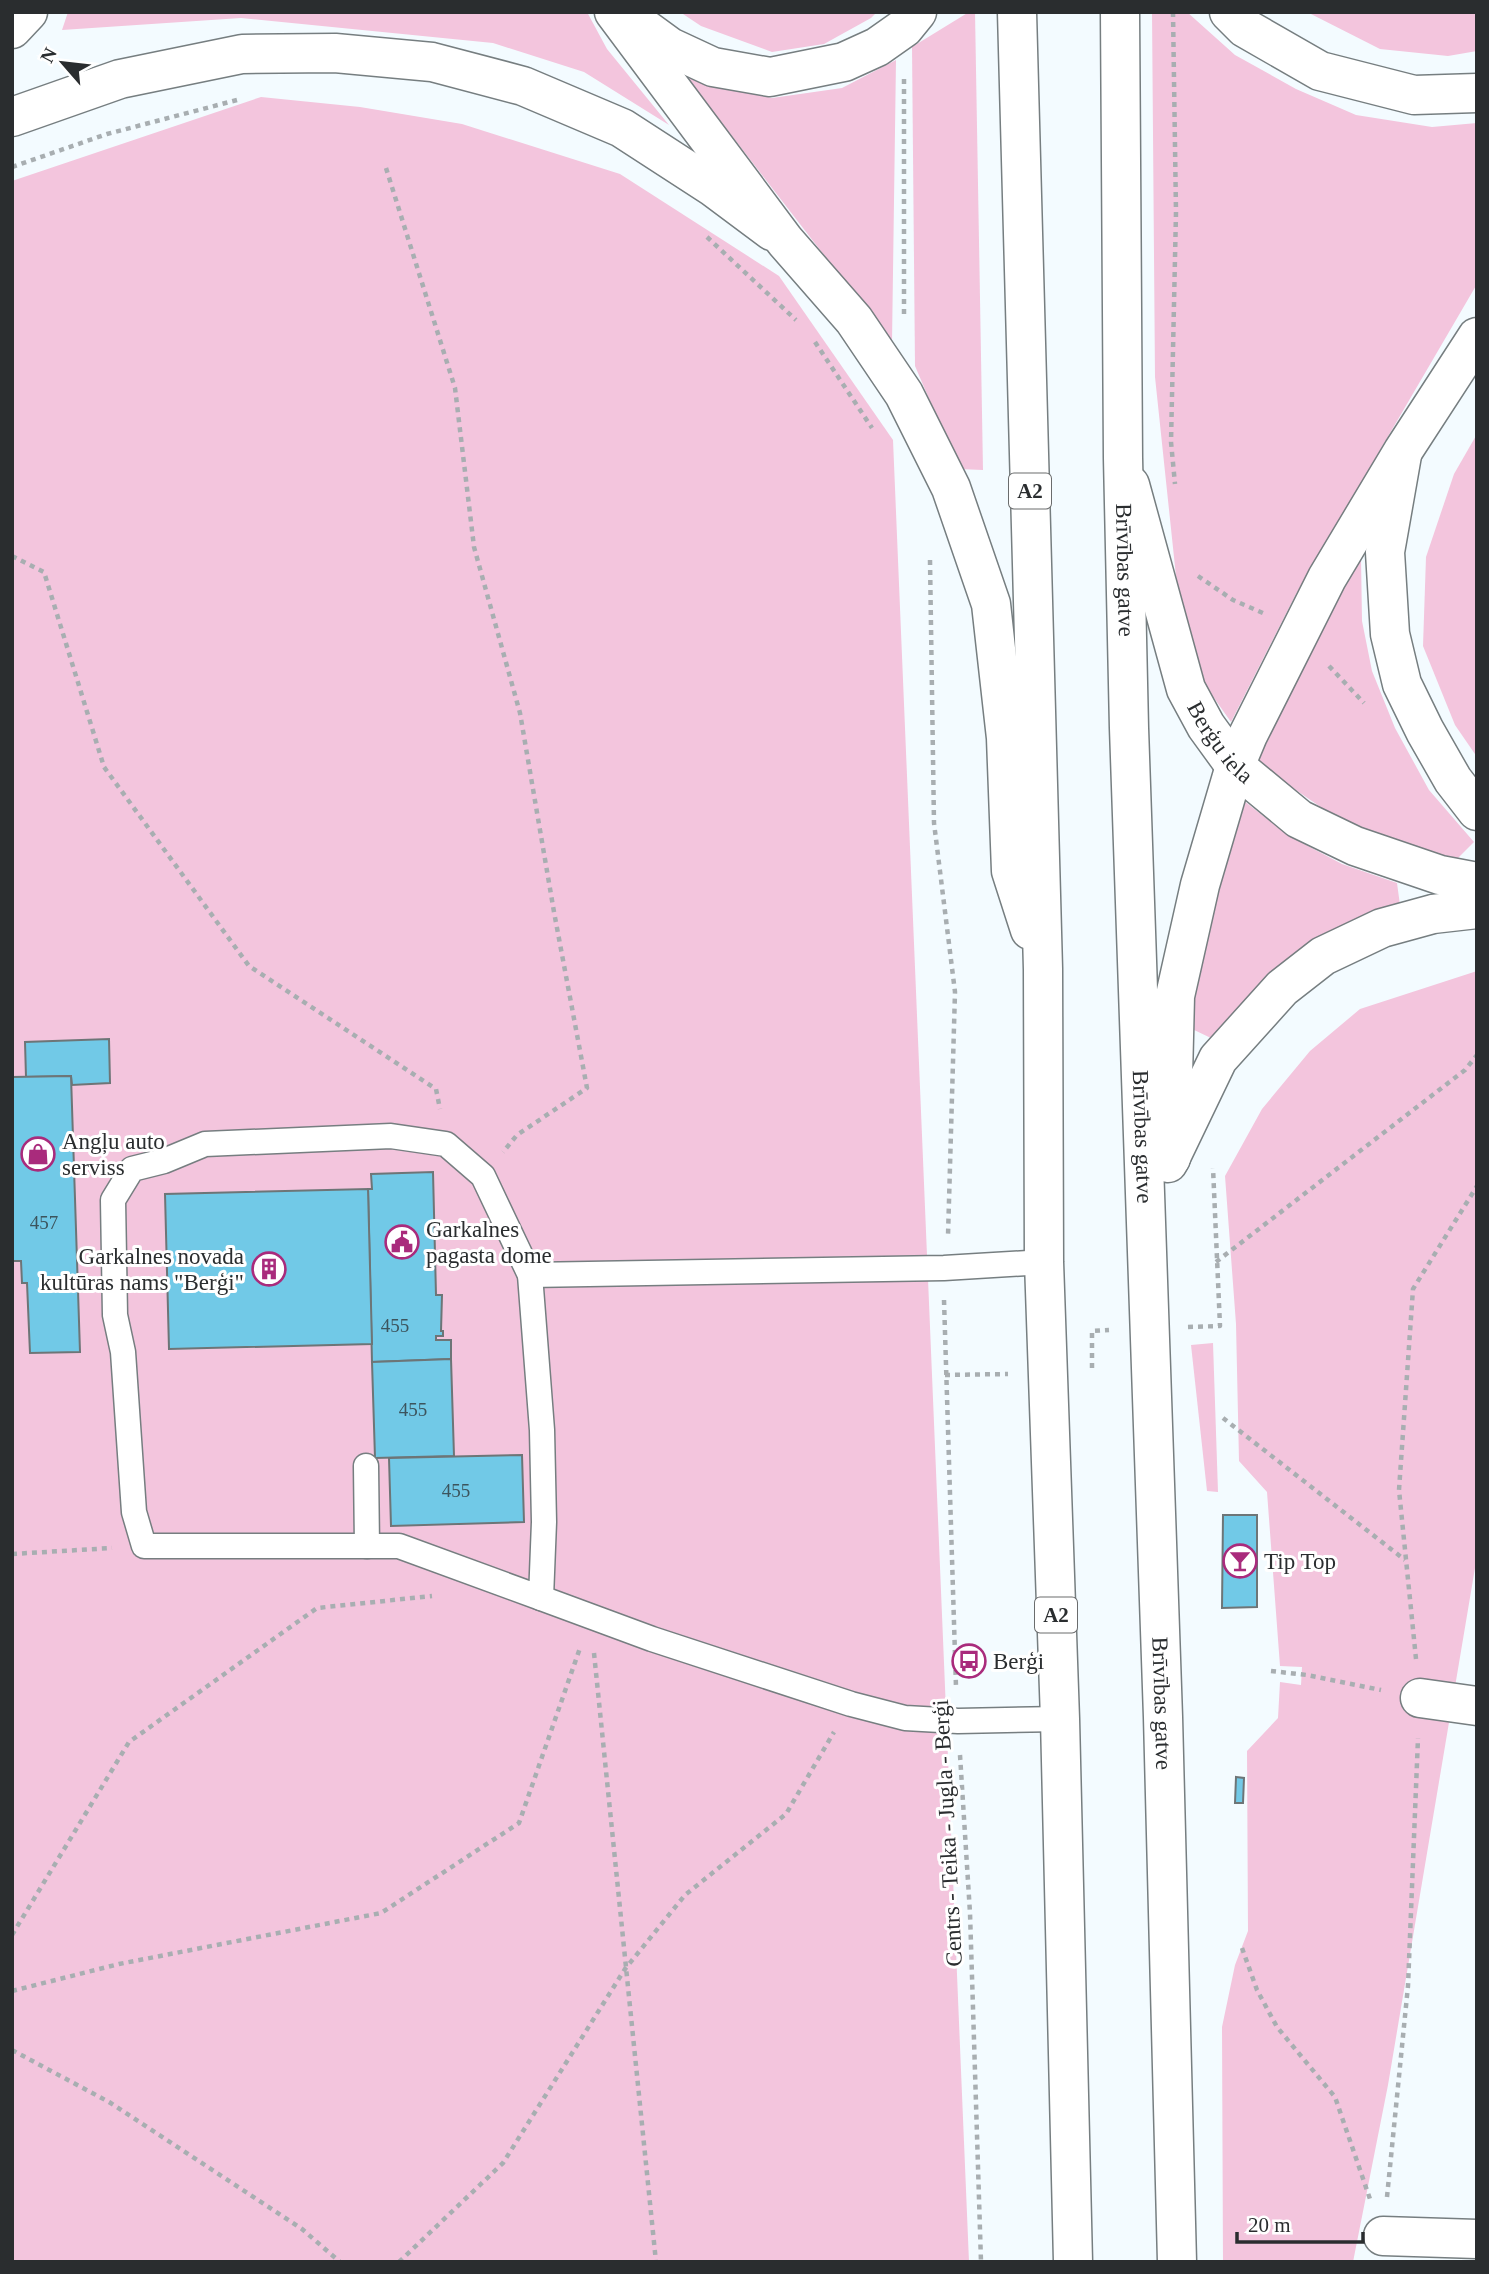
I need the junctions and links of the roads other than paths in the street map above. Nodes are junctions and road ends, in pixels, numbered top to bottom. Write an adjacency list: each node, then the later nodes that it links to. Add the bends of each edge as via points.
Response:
1 (28, 12): 8 (main road)
2 (614, 12): 11 (main road)
3 (622, 12): 7 (main road, via 670,47 713,66 770,77 844,62 877,47)
4 (1017, 12): 19 (main road, A2)
5 (1120, 12): 14 (main road, Brīvības gatve)
6 (1229, 12): 9 (main road, via 1245,28 1320,71 1414,95)
7 (910, 20)
8 (12, 29)
9 (1477, 93)
10 (12, 117): 11 (main road, via 120,79 242,54 335,53 432,62 523,86 622,128)
11 (785, 241): 19 (main road, via 854,320 905,394 951,488 991,604 1006,738 1011,871)
12 (1477, 337): 13 (main road)
13 (1403, 451): 15 (main road, via 1327,578); 16 (main road, via 1385,552 1390,634 1402,684 1419,719 1453,780)
14 (1123, 458): 15 (main road, Berģu iela, via 1186,689); 21 (main road, Brīvības gatve)
15 (1235, 766): 17 (main road, Berģu iela, via 1299,819 1354,846 1440,875); 20 (main road, via 1200,885 1175,996)
16 (1477, 811)
17 (1477, 882)
18 (1477, 909): 20 (main road, via 1433,914 1382,928 1323,956 1282,988 1218,1059)
19 (1043, 969): 22 (main road, A2)
20 (1171, 1157): 21 (main road)
21 (1145, 1224): 33 (main road, Brīvības gatve)
22 (1044, 1262): 23 (lane); 29 (main road, A2)
23 (530, 1275): 25 (lane, via 483,1176 446,1144 391,1136 205,1144 132,1169 113,1200 115,1315 123,1352 134,1512 144,1546); 26 (lane, via 542,1430)
24 (366, 1466): 25 (lane)
25 (367, 1546): 26 (lane, via 399,1546)
26 (541, 1598): 29 (lane, via 851,1704 905,1718)
27 (1420, 1698): 28 (main road)
28 (1477, 1706)
29 (1059, 1719): 32 (main road, A2)
30 (1383, 2236): 31 (main road)
31 (1477, 2239)
32 (1073, 2262)
33 (1177, 2262)

